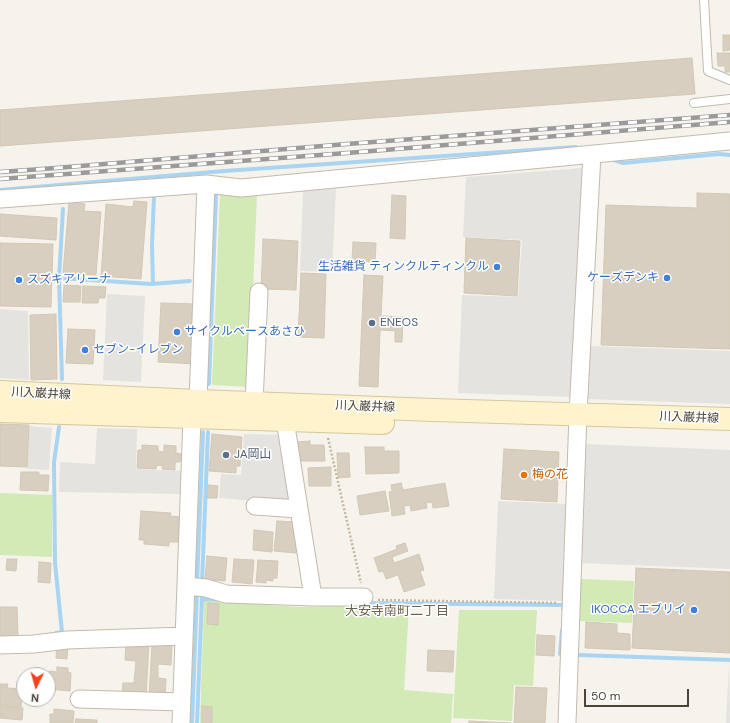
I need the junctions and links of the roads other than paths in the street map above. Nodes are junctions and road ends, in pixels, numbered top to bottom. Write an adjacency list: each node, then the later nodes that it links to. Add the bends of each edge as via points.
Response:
1 (704, 0): 2 (lane, via 708,71)
2 (730, 80)
3 (730, 99): 4 (lane)
4 (694, 103)
5 (730, 140): 6 (street)
6 (592, 154): 7 (street, via 241,188); 16 (street)
7 (212, 185): 8 (street); 12 (street)
8 (0, 199)
9 (259, 292): 11 (street)
10 (0, 392): 12 (main road, 川入巌井線)
11 (254, 403): 12 (main road, 川入巌井線); 16 (main road, 川入巌井線)
12 (195, 409): 13 (main road, 川入巌井線); 15 (main road, 川入巌井線); 20 (street)
13 (0, 411)
14 (730, 419): 16 (main road, 川入巌井線)
15 (285, 420): 16 (main road, 川入巌井線); 19 (street)
16 (577, 421): 17 (main road, 川入巌井線); 28 (street)
17 (730, 434)
18 (255, 506): 19 (street)
19 (299, 509): 21 (street)
20 (195, 587): 21 (street, via 226,594); 23 (street)
21 (314, 597): 22 (street)
22 (364, 597)
23 (184, 636): 24 (street); 26 (street)
24 (0, 645)
25 (79, 699): 26 (street)
26 (182, 702): 27 (street)
27 (181, 723)
28 (567, 723)

